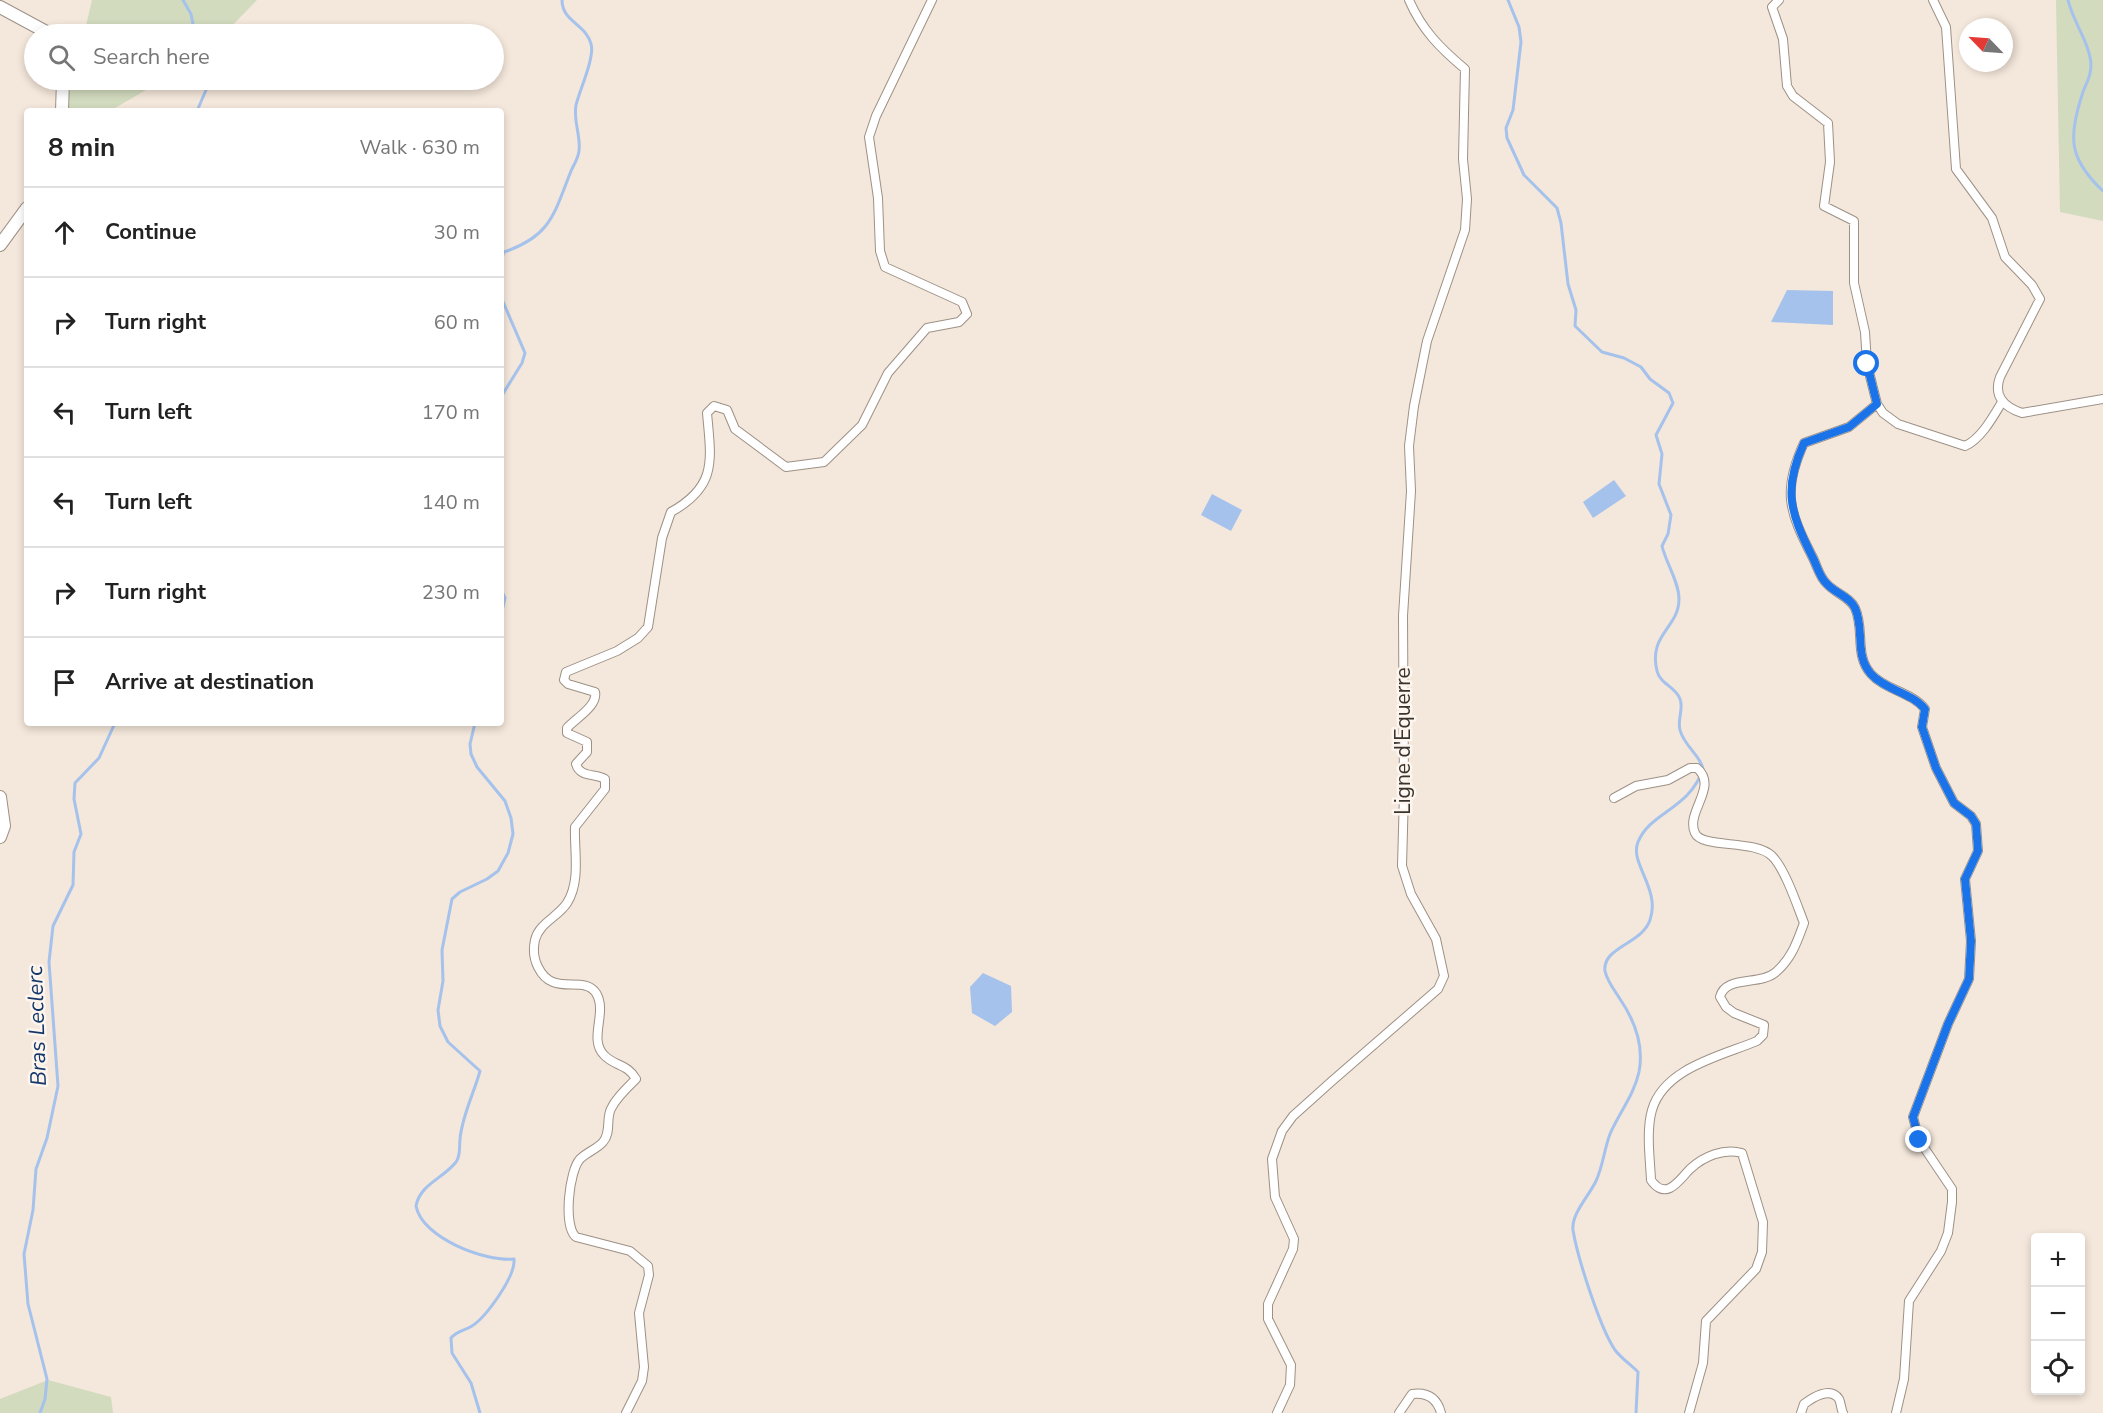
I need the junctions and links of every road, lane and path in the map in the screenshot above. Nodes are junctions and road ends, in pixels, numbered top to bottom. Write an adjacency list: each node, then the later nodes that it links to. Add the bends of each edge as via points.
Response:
1 (932, 0): 17 (street, via 869,137 878,198 880,250 885,267 962,302 968,314 959,322 927,328 888,373 862,425 824,462 786,467 735,429 727,410 714,406 707,413 711,460 707,478 688,502 671,512 662,538 648,627 616,651 566,672 564,680 595,692 593,704 574,720 567,733 587,742 587,752 576,764 578,770 599,776 606,783 575,827 578,855 572,891 567,903 536,935 535,961 541,974 552,983 589,987 595,992 600,1002 598,1031 604,1055 631,1069 636,1079 610,1108 603,1142 579,1160 567,1222 576,1237 630,1251 648,1266 639,1313 644,1374)
2 (1409, 0): 18 (street, Ligne d'Equerre, via 1418,22 1465,69 1467,94 1463,122 1465,230 1427,341 1409,446 1411,491 1403,616 1402,866 1411,894 1436,939 1444,976 1438,989 1293,1116 1282,1131 1272,1159 1275,1197 1294,1239 1268,1304 1268,1319 1292,1365 1290,1385)
3 (1779, 0): 13 (street, via 1772,7 1783,39 1787,86 1793,96 1828,123 1830,162 1824,206 1854,221 1854,284)
4 (1933, 0): 12 (street, via 1946,27 1956,170 1992,218 2005,257 2040,298 1998,384)
5 (0, 8): 6 (main road)
6 (31, 24)
7 (63, 90): 8 (main road)
8 (62, 108)
9 (24, 212): 10 (main road)
10 (0, 245)
11 (2103, 399): 12 (street, via 2022,413)
12 (2002, 402): 13 (street, via 1971,444 1965,446 1898,424)
13 (1877, 404): 24 (street, via 1849,427 1804,443 1791,473 1791,506 1797,528 1821,577 1857,611 1865,666 1878,681 1925,709 1922,727 1936,768 1954,803 1976,824 1978,851 1965,879 1971,941 1969,979 1943,1035 1913,1117 1919,1140 1952,1188 1952,1202 1941,1251 1909,1301 1904,1379)
14 (0, 797): 16 (main road, via 4,826)
15 (1614, 798): 21 (street, via 1636,786 1668,780 1697,768 1704,777 1704,788 1694,822 1695,833 1699,838 1722,844 1748,844 1774,858 1804,923 1791,957 1774,974 1761,981 1726,985 1722,990 1720,997 1726,1007 1764,1025 1763,1035 1682,1072 1665,1084 1652,1111 1654,1185 1670,1188 1705,1158 1738,1152 1745,1157 1763,1222 1762,1252 1756,1269 1706,1321 1703,1363)
16 (0, 837)
17 (626, 1413)
18 (1277, 1413)
19 (1399, 1413): 20 (street, via 1412,1394 1423,1393 1435,1400)
20 (1441, 1413)
21 (1689, 1413)
22 (1801, 1413): 23 (street, via 1804,1404 1826,1393 1839,1400)
23 (1843, 1413)
24 (1896, 1413)

